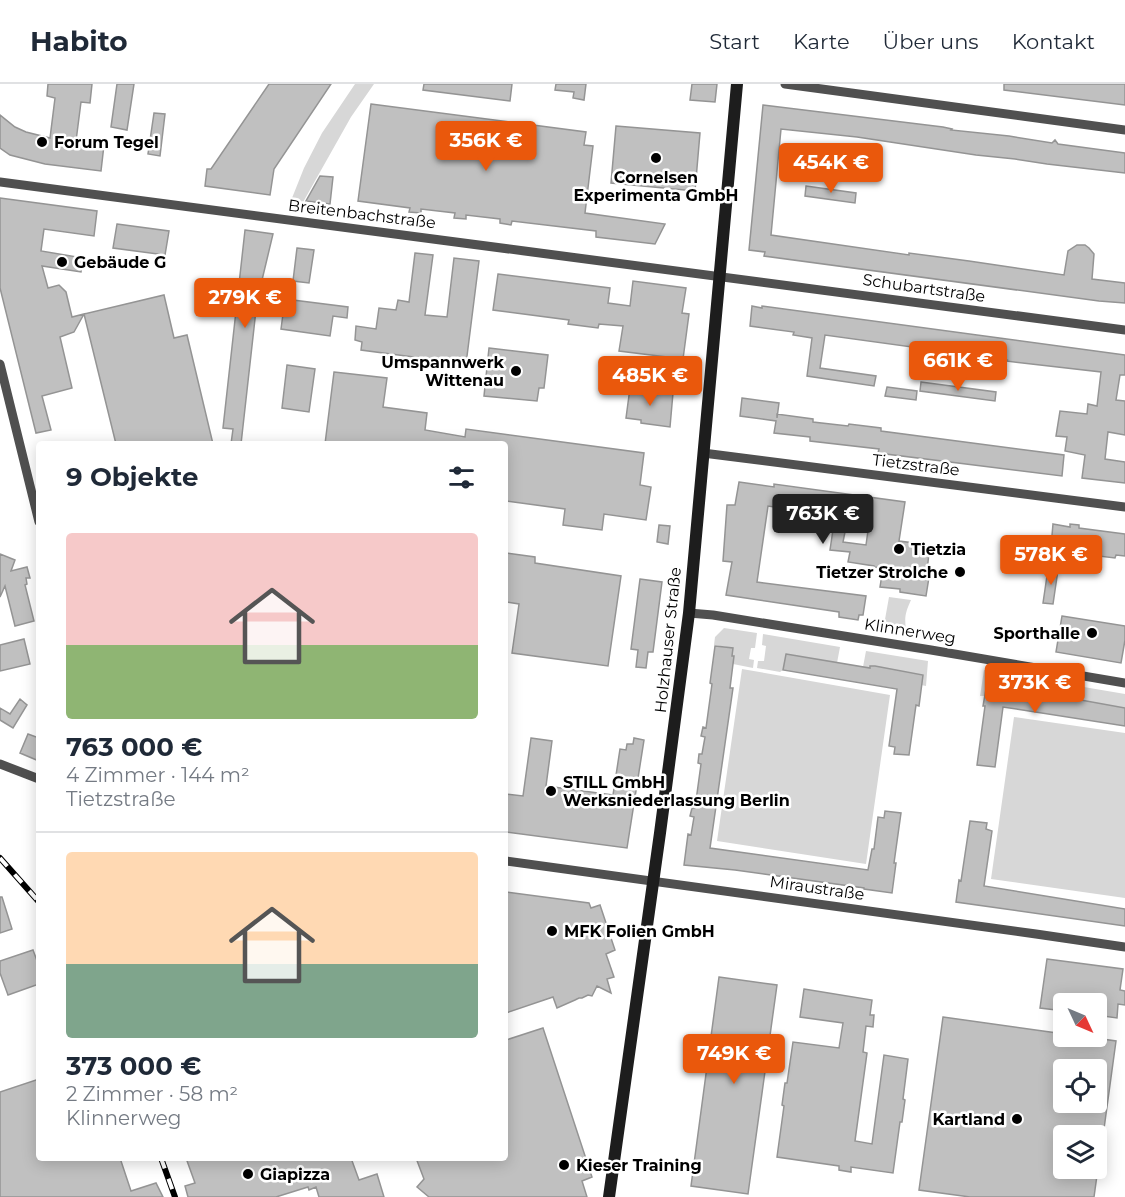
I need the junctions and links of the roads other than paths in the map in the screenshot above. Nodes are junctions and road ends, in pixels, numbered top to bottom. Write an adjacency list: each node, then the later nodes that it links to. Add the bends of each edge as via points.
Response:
1 (737, 84): 5 (main road, Holzhauser Straße)
2 (785, 84): 3 (street)
3 (1125, 130)
4 (0, 182): 5 (street, Breitenbachstraße)
5 (719, 276): 6 (street, Schubartstraße); 8 (main road, Holzhauser Straße)
6 (1125, 330)
7 (0, 364): 10 (street)
8 (703, 453): 9 (street, Tietzstraße); 11 (main road, Holzhauser Straße)
9 (1125, 507)
10 (36, 510)
11 (689, 613): 12 (street, Klinnerweg); 16 (main road, Holzhauser Straße)
12 (1125, 683)
13 (0, 765): 14 (street)
14 (36, 778)
15 (508, 861): 16 (street, Miraustraße)
16 (654, 881): 17 (street, Miraustraße); 18 (main road, Holzhauser Straße)
17 (1125, 947)
18 (609, 1197)

